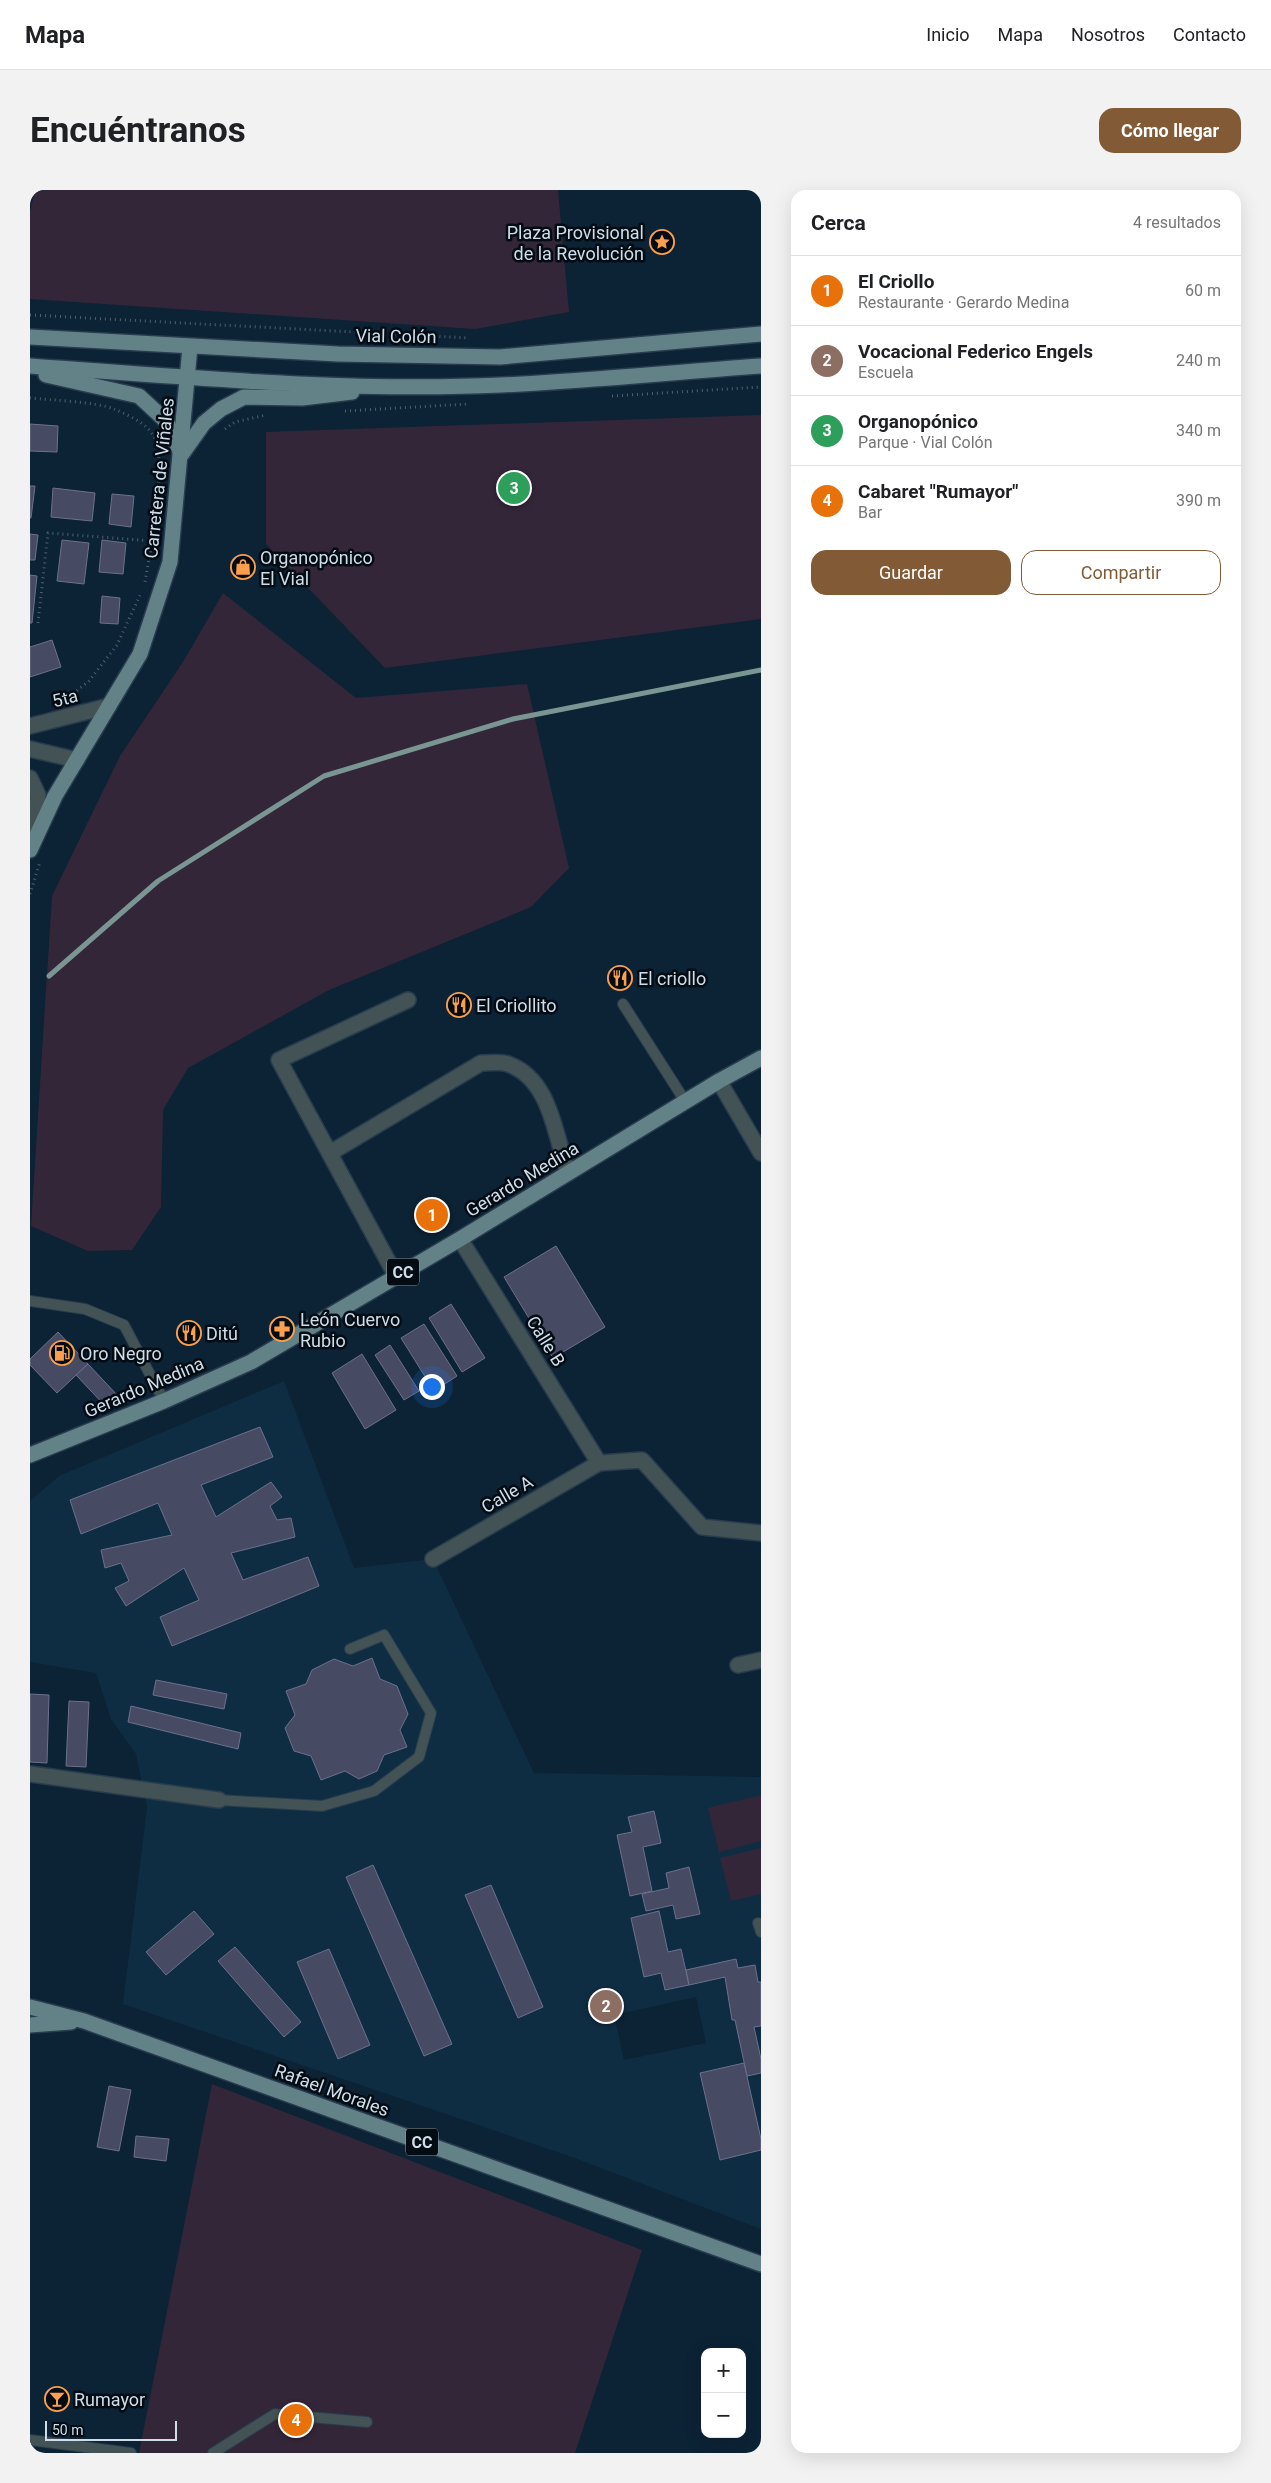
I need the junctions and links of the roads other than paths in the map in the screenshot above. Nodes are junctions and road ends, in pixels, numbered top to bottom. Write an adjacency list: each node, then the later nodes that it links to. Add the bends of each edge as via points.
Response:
1 (761, 334): 3 (main road, Vial Colón, via 500,357)
2 (30, 337): 3 (main road, Vial Colón)
3 (190, 347): 7 (main road, Carretera de Viñales)
4 (30, 366): 7 (main road)
5 (761, 366): 8 (main road, via 501,385)
6 (30, 374): 9 (main road, via 139,396 166,421)
7 (188, 377): 8 (main road); 9 (main road, Carretera de Viñales)
8 (404, 385): 9 (main road, via 302,398 244,397 204,423)
9 (181, 455): 10 (main road, Carretera de Viñales, via 170,562 140,654)
10 (109, 706): 11 (street, 5ta); 13 (main road, Carretera de Viñales)
11 (30, 726)
12 (30, 750): 13 (street)
13 (77, 760): 15 (main road, Carretera de Viñales, via 55,796)
14 (30, 778): 15 (street, via 38,795)
15 (35, 850)
16 (408, 1000): 21 (street, via 278,1060)
17 (624, 1004): 20 (lane)
18 (761, 1058): 19 (main road, Gerardo Medina / CC)
19 (719, 1081): 20 (main road, Gerardo Medina / CC); 22 (street)
20 (685, 1101): 23 (main road, Gerardo Medina / CC)
21 (330, 1153): 23 (street, via 481,1063 507,1063 532,1077 536,1084 552,1114); 25 (street)
22 (761, 1153)
23 (568, 1172): 24 (main road, Gerardo Medina / CC)
24 (460, 1239): 25 (main road, Gerardo Medina / CC); 29 (street, Calle B)
25 (396, 1276): 27 (main road, Gerardo Medina / CC, via 251,1362)
26 (30, 1301): 27 (lane, via 85,1310 124,1325)
27 (164, 1401): 28 (main road, Gerardo Medina / CC)
28 (30, 1455)
29 (599, 1462): 30 (street, via 642,1460 702,1527); 31 (street, Calle A)
30 (761, 1533)
31 (433, 1559)
32 (350, 1649): 36 (lane, via 384,1635 431,1713 419,1757 374,1791 322,1806)
33 (761, 1660): 34 (street)
34 (738, 1665)
35 (30, 1774): 36 (street)
36 (219, 1800)
37 (30, 2007): 38 (main road, Rafael Morales / CC)
38 (84, 2021): 39 (main road); 40 (main road, Rafael Morales / CC)
39 (30, 2025)
40 (761, 2264)
41 (367, 2422): 44 (lane, via 275,2414)
42 (30, 2440): 43 (lane)
43 (131, 2453)
44 (212, 2453)

